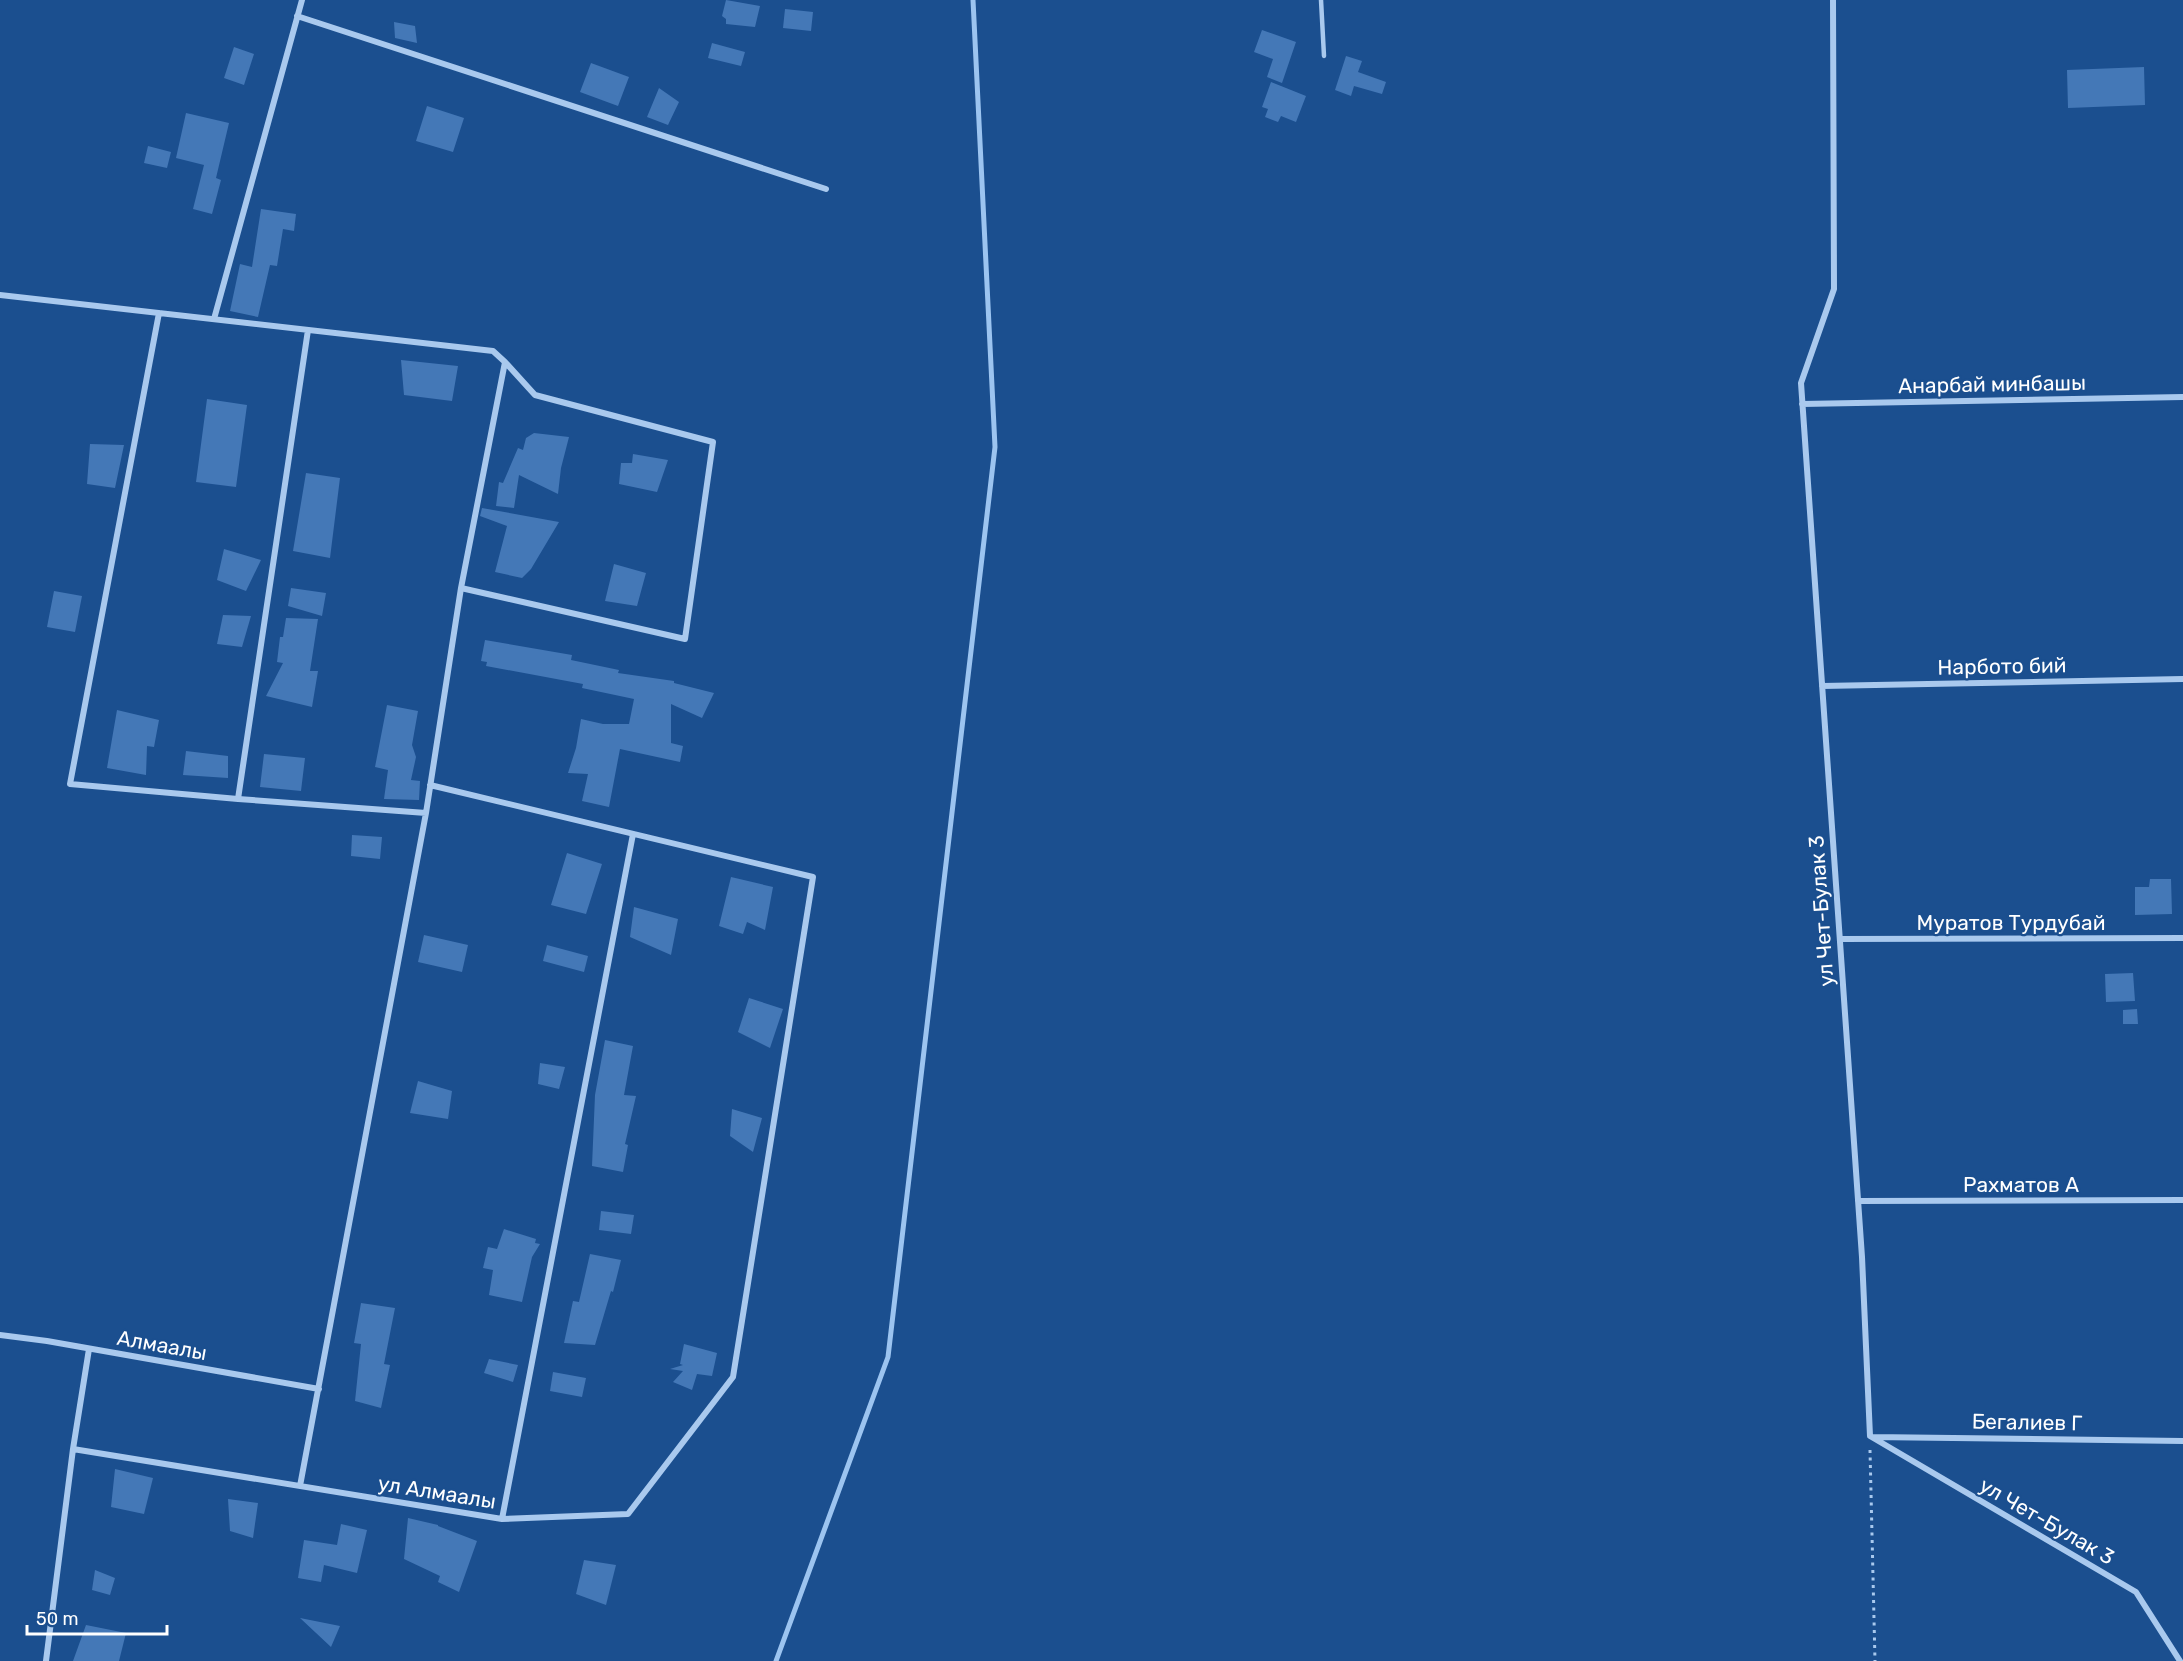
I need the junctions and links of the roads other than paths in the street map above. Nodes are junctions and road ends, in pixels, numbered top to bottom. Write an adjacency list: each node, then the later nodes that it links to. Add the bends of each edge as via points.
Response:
1 (302, 0): 4 (street)
2 (1321, 0): 5 (lane)
3 (1833, 0): 13 (street, ул Чет-Булак 3, via 1834,289 1801,383)
4 (297, 16): 6 (street); 9 (street)
5 (1324, 56)
6 (826, 189)
7 (0, 295): 8 (street)
8 (159, 313): 9 (street); 18 (street, via 70,784)
9 (214, 319): 10 (street)
10 (308, 330): 11 (street, via 493,351); 18 (street)
11 (505, 362): 14 (street); 14 (street, via 535,395 713,442 685,639)
12 (2183, 397): 13 (street, Анарбай минбашы)
13 (1802, 404): 16 (street, ул Чет-Булак 3)
14 (461, 588): 17 (street)
15 (2183, 679): 16 (street, Нарбото бий)
16 (1822, 686): 22 (street, ул Чет-Булак 3)
17 (430, 785): 19 (street); 20 (street)
18 (238, 799): 19 (street)
19 (426, 813): 27 (street)
20 (633, 834): 32 (street); 32 (street, ул Алмаалы, via 813,877 733,1377 628,1514)
21 (2183, 938): 22 (street, Муратов Турдубай)
22 (1840, 939): 24 (street, ул Чет-Булак 3)
23 (2183, 1200): 24 (street, Рахматов А)
24 (1858, 1201): 28 (street, ул Чет-Булак 3)
25 (0, 1335): 26 (street, Алмаалы)
26 (89, 1349): 27 (street, Алмаалы); 30 (street)
27 (319, 1389): 31 (street)
28 (1870, 1437): 29 (street, Бегалиев Г); 34 (street, ул Чет-Булак 3, via 2136,1592)
29 (2183, 1441)
30 (73, 1449): 31 (street, ул Алмаалы); 33 (street)
31 (300, 1486): 32 (street, ул Алмаалы)
32 (502, 1520)
33 (46, 1661)
34 (2180, 1661)

